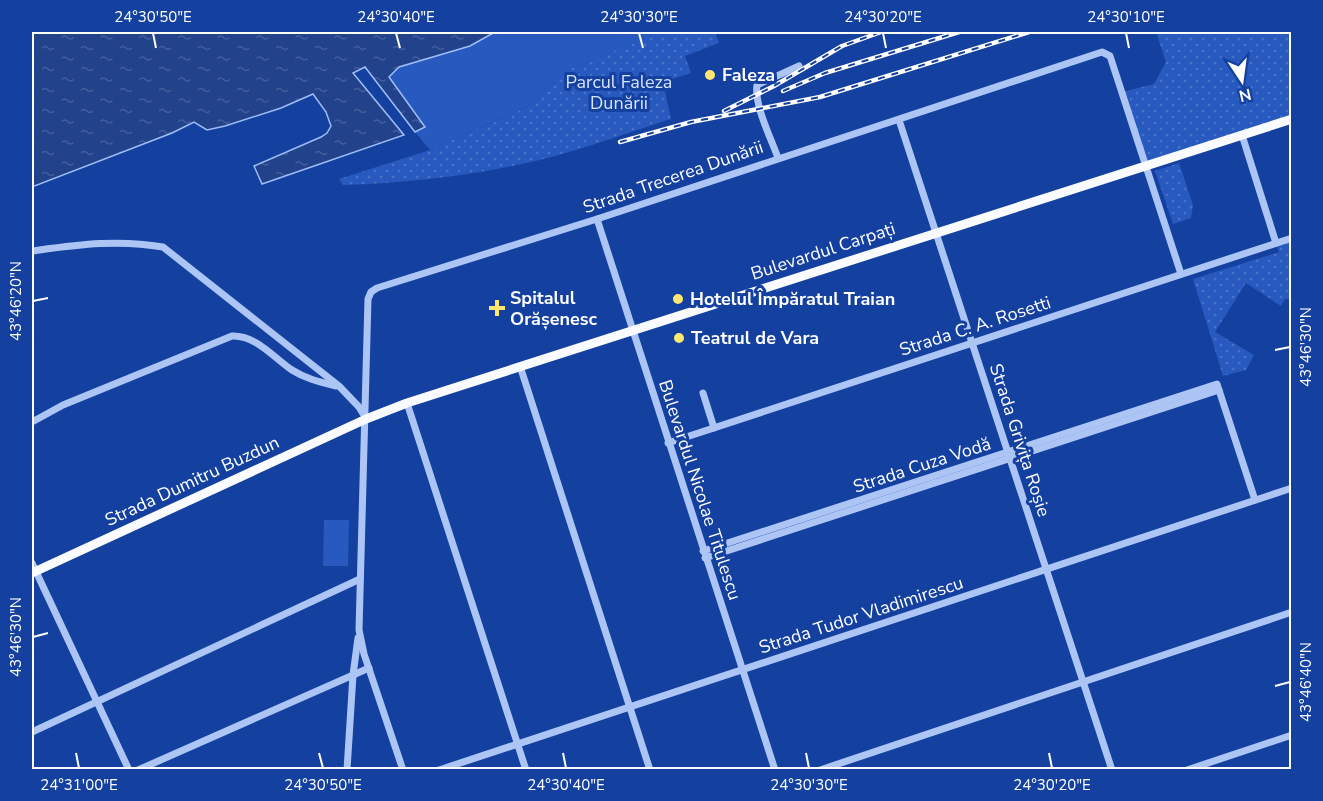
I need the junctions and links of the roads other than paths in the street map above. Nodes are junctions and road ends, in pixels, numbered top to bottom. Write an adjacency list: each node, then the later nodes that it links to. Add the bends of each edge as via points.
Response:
1 (799, 66): 5 (street, via 758,85 756,91)
2 (1292, 119): 4 (main road, Bulevardul Carpați)
3 (900, 120): 5 (street, Strada Trecerea Dunării); 6 (street, Strada Trecerea Dunării, via 1102,52 1110,56); 8 (street, Strada Grivița Roșie)
4 (1242, 135): 6 (main road, Bulevardul Carpați); 10 (street)
5 (778, 158): 7 (street, Strada Trecerea Dunării)
6 (1146, 166): 8 (main road, Bulevardul Carpați); 12 (street)
7 (597, 219): 13 (street, Bulevardul Nicolae Titulescu); 19 (street, Strada Trecerea Dunării, via 371,292)
8 (936, 232): 13 (main road, Bulevardul Carpați); 14 (street, Strada Grivița Roșie)
9 (1292, 238): 10 (street, Strada C. A. Rosetti)
10 (1276, 243): 12 (street, Strada C. A. Rosetti)
11 (32, 251): 16 (street, via 102,242 162,247)
12 (1181, 274): 14 (street, Strada C. A. Rosetti)
13 (632, 329): 15 (main road, Bulevardul Carpați); 22 (street, Bulevardul Nicolae Titulescu)
14 (973, 343): 21 (street, Strada C. A. Rosetti); 23 (street, Strada Grivița Roșie)
15 (520, 366): 18 (main road, Bulevardul Carpați); 37 (street)
16 (339, 386): 19 (street); 20 (street, via 310,380 248,338 232,336)
17 (703, 393): 21 (street)
18 (407, 403): 19 (main road, Bulevardul Carpați); 40 (street)
19 (366, 419): 28 (main road, Strada Dumitru Buzdun); 29 (street)
20 (32, 422)
21 (714, 428): 22 (street, Strada C. A. Rosetti)
22 (668, 443): 26 (street, Bulevardul Nicolae Titulescu)
23 (1010, 456): 25 (street, Strada Cuza Vodă, via 1218,387); 26 (street, Strada Cuza Vodă); 27 (street, Strada Grivița Roșie)
24 (1292, 488): 25 (street, Strada Tudor Vladimirescu)
25 (1255, 500): 27 (street, Strada Tudor Vladimirescu)
26 (704, 555): 33 (street, Bulevardul Nicolae Titulescu)
27 (1047, 569): 33 (street, Strada Tudor Vladimirescu); 35 (street, Strada Grivița Roșie)
28 (33, 570): 36 (street)
29 (360, 579): 31 (street); 36 (street)
30 (1292, 612): 35 (street)
31 (359, 630): 32 (street); 34 (street)
32 (369, 668): 34 (street); 44 (street)
33 (742, 670): 37 (street, Strada Tudor Vladimirescu); 48 (street, Bulevardul Nicolae Titulescu)
34 (353, 675): 42 (street); 43 (street)
35 (1084, 682): 49 (street); 50 (street, Strada Grivița Roșie)
36 (97, 700): 38 (street); 41 (street)
37 (630, 708): 40 (street, Strada Tudor Vladimirescu); 47 (street)
38 (32, 732)
39 (1292, 735): 51 (street)
40 (518, 744): 45 (street, Strada Tudor Vladimirescu); 46 (street)
41 (129, 770)
42 (138, 770)
43 (347, 770)
44 (403, 770)
45 (439, 770)
46 (526, 770)
47 (650, 770)
48 (775, 770)
49 (820, 770)
50 (1112, 770)
51 (1187, 770)

